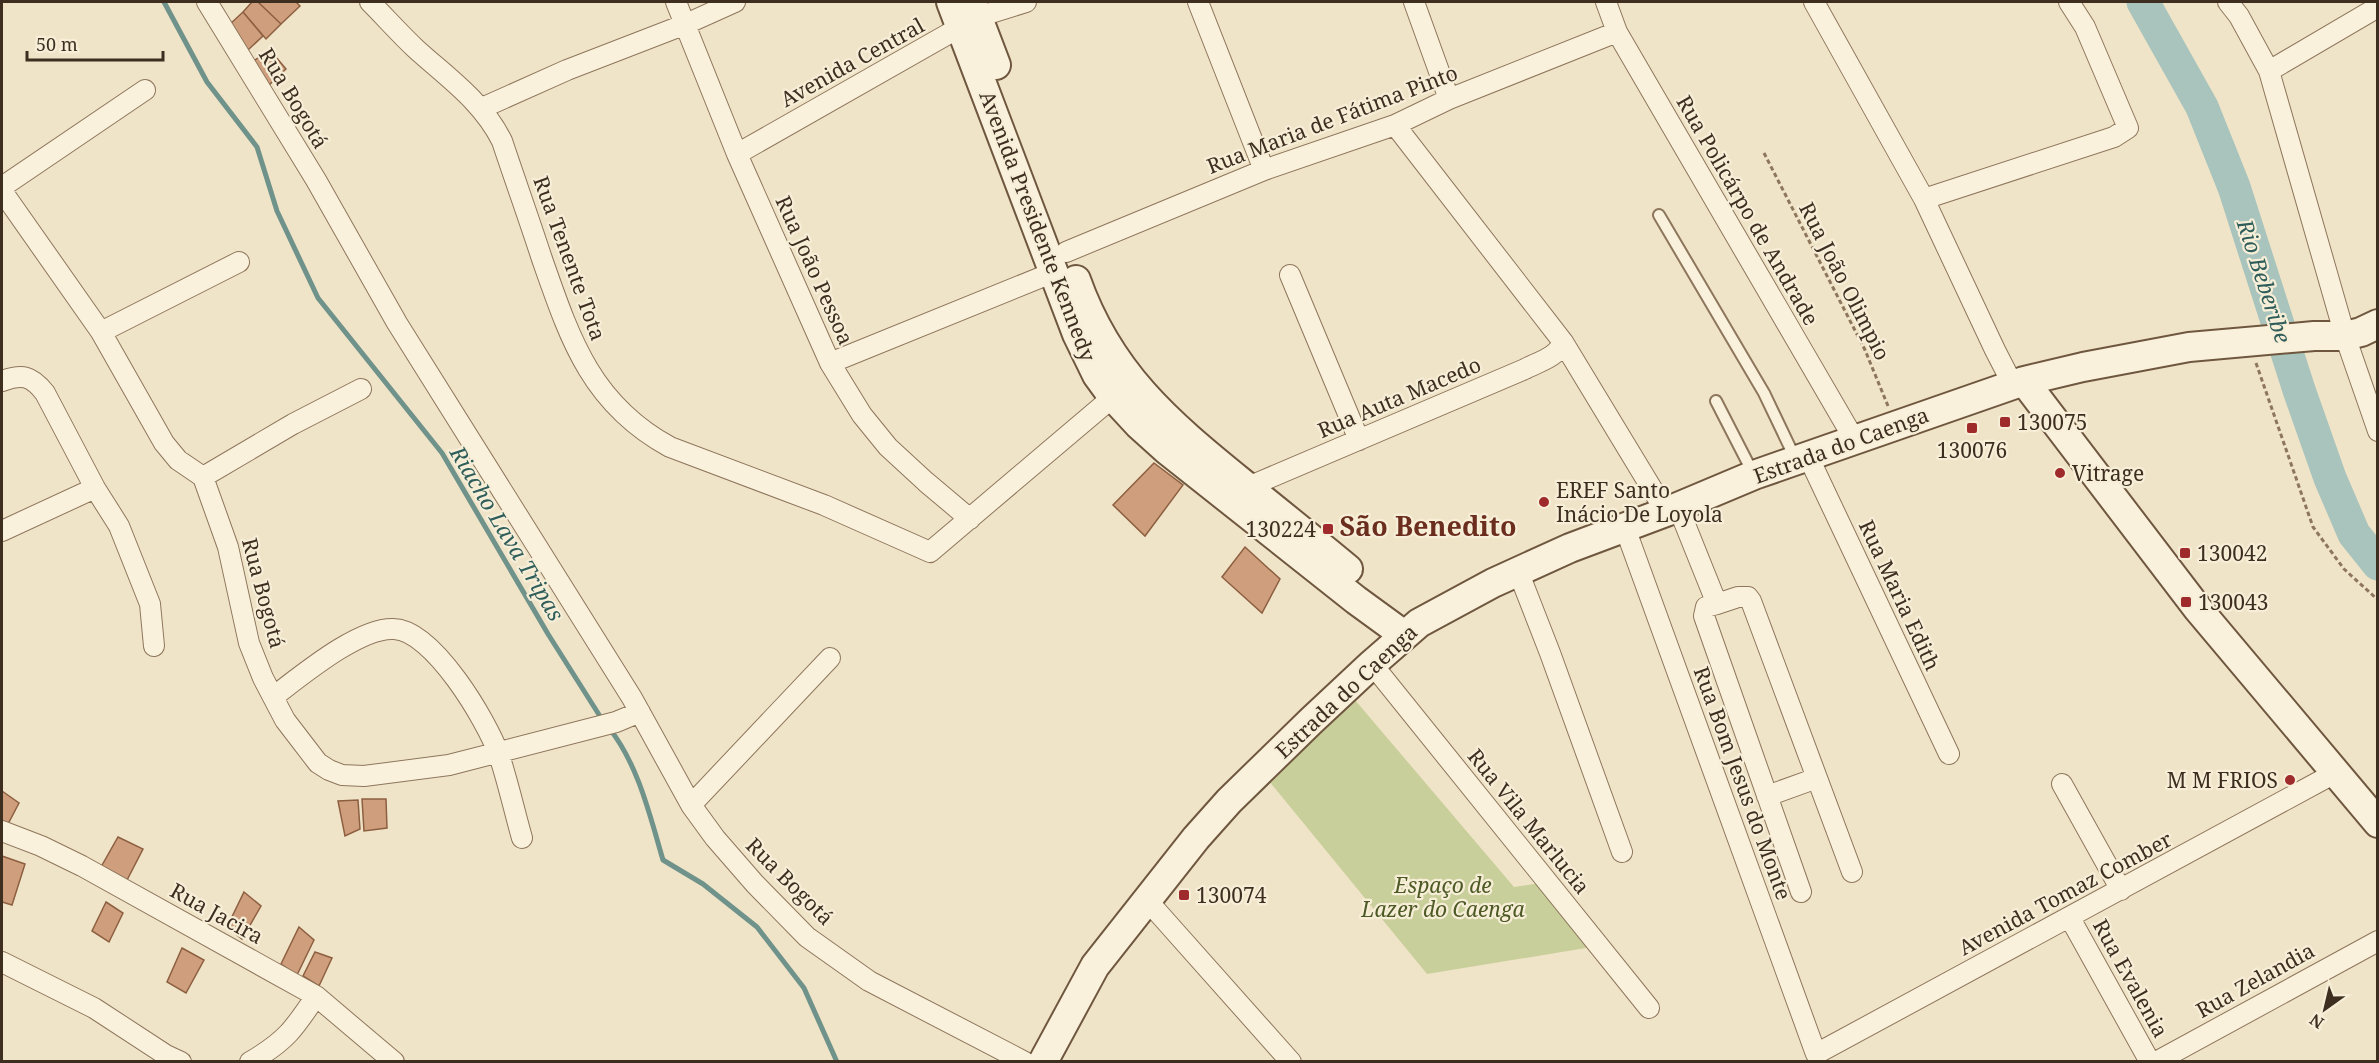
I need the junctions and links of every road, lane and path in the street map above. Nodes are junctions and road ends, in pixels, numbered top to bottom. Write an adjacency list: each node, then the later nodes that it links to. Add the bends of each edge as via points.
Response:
1 (207, 2): 62 (street, Rua Bogotá, via 316,180 397,323)
2 (370, 2): 20 (street, Rua Tenente Tota)
3 (676, 2): 15 (street, Rua João Pessoa)
4 (735, 2): 15 (street)
5 (951, 2): 14 (main road, Avenida Presidente Kennedy)
6 (1026, 2): 14 (street, Avenida Central)
7 (1198, 2): 24 (street)
8 (1414, 2): 19 (street)
9 (1606, 2): 16 (street, Rua Policárpo de Andrade)
10 (1814, 2): 26 (street)
11 (2068, 2): 26 (street, via 2085,27 2128,128 2114,137)
12 (2228, 2): 17 (street)
13 (2378, 7): 17 (street)
14 (970, 16): 23 (street, Avenida Central); 29 (main road, Avenida Presidente Kennedy)
15 (686, 24): 20 (street); 23 (street, Rua João Pessoa)
16 (1617, 32): 19 (street, Rua Maria de Fátima Pinto); 43 (street, Rua Policárpo de Andrade)
17 (2269, 71): 32 (street)
18 (145, 90): 25 (street)
19 (1449, 99): 21 (street, Rua Maria de Fátima Pinto)
20 (482, 108): 51 (street, Rua Tenente Tota, via 502,141 578,352 619,411 646,434 930,552)
21 (1395, 125): 24 (street, Rua Maria de Fátima Pinto); 34 (street)
22 (1764, 153): 41 (path, Rua João Olimpio, via 1865,350)
23 (737, 154): 35 (street, Rua João Pessoa)
24 (1264, 170): 29 (street, Rua Maria de Fátima Pinto)
25 (2, 189): 31 (street)
26 (1924, 199): 37 (street, via 1995,350)
27 (1659, 215): 45 (lane)
28 (239, 262): 31 (street)
29 (1060, 262): 35 (street, Rua Maria de Fátima Pinto); 39 (main road, Avenida Presidente Kennedy, via 1077,334); 49 (main road, Avenida Presidente Kennedy, via 1112,355 1150,404)
30 (1290, 275): 44 (street)
31 (101, 332): 47 (street, via 164,442 178,460)
32 (2365, 332): 33 (main road, Estrada do Caenga); 42 (street)
33 (2251, 341): 37 (main road, Estrada do Caenga, via 2177,349); 55 (path, via 2313,527 2344,569)
34 (1563, 342): 44 (street, Rua Auta Macedo, via 1559,350 1534,365); 50 (street)
35 (830, 363): 51 (street, Rua João Pessoa, via 888,447)
36 (2, 381): 48 (street, via 16,376 38,384)
37 (2019, 383): 41 (main road, Estrada do Caenga); 65 (main road)
38 (361, 389): 47 (street)
39 (1113, 397): 51 (street); 57 (main road, Avenida Presidente Kennedy, via 1168,451 1356,600)
40 (1716, 401): 46 (lane)
41 (1896, 424): 43 (main road, Estrada do Caenga)
42 (2378, 431)
43 (1854, 439): 45 (main road, Estrada do Caenga)
44 (1359, 440): 49 (street, Rua Auta Macedo)
45 (1802, 458): 46 (main road, Estrada do Caenga); 64 (street, Rua Maria Edith)
46 (1754, 475): 50 (main road, Estrada do Caenga)
47 (203, 477): 61 (street, Rua Bogotá, via 228,547 249,643)
48 (94, 488): 53 (street); 58 (street, via 119,526 141,578 150,604)
49 (1248, 488): 57 (main road, Avenida Presidente Kennedy, via 1384,598)
50 (1672, 510): 52 (main road, Estrada do Caenga); 56 (street)
51 (970, 519)
52 (1625, 528): 54 (main road, Estrada do Caenga); 83 (street, Rua Bom Jesus do Monte)
53 (2, 531)
54 (1518, 571): 57 (main road, Estrada do Caenga); 73 (street)
55 (2378, 600)
56 (1717, 604): 66 (street, via 1743,596 1751,601); 68 (street, via 1706,607 1704,616)
57 (1412, 629): 60 (main road, Estrada do Caenga)
58 (154, 646)
59 (830, 658): 69 (street)
60 (1372, 664): 77 (main road, Estrada do Caenga, via 1229,801); 82 (street, Rua Vila Marlucia)
61 (273, 697): 63 (street, Rua Bogotá, via 285,720 318,763 342,775 364,776 449,765); 63 (street, via 334,652 375,632 394,628 412,633 464,688)
62 (640, 712): 63 (street, Rua Bogotá); 69 (street, Rua Bogotá)
63 (498, 753): 72 (street)
64 (1948, 754)
65 (2335, 772): 70 (main road); 75 (street, Avenida Tomaz Comber)
66 (1817, 778): 68 (street); 74 (street)
67 (2062, 784): 75 (street)
68 (1767, 796): 76 (street)
69 (690, 806): 87 (street, Rua Bogotá, via 755,884 807,937 869,981)
70 (2378, 823)
71 (2, 831): 81 (street, Rua Jacira, via 82,866)
72 (522, 838)
73 (1622, 852)
74 (1852, 872)
75 (2121, 890): 78 (street, Avenida Tomaz Comber)
76 (1801, 892)
77 (1146, 899): 88 (main road, Estrada do Caenga, via 1095,966); 89 (street)
78 (2070, 918): 83 (street, Avenida Tomaz Comber); 90 (street, Rua Evalenia)
79 (2378, 941): 91 (street, Rua Zelandia)
80 (2, 962): 84 (street, via 94,1008)
81 (316, 996): 85 (street, via 290,1034); 86 (street, Rua Jacira)
82 (1649, 1008)
83 (1816, 1054)
84 (179, 1061)
85 (250, 1062)
86 (394, 1062)
87 (1025, 1062)
88 (1043, 1062)
89 (1291, 1062)
90 (2150, 1062)
91 (2156, 1062)

